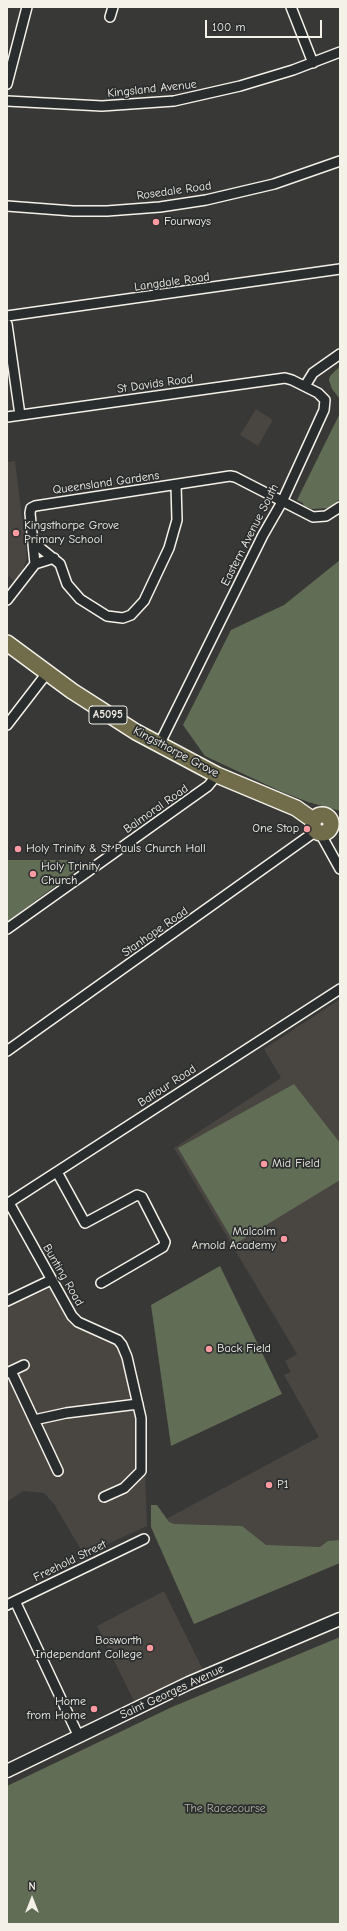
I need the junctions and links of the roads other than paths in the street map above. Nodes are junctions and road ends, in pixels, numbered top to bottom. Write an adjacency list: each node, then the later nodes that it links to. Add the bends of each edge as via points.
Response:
1 (28, 7): 7 (street)
2 (113, 7): 4 (street)
3 (291, 7): 6 (street)
4 (110, 17)
5 (340, 52): 6 (street, Kingsland Avenue)
6 (313, 63): 8 (street, Kingsland Avenue, via 240,86 174,101 102,106)
7 (7, 84)
8 (7, 101)
9 (340, 161): 10 (street, Rosedale Road, via 274,184 206,200 160,207 87,211)
10 (7, 206)
11 (340, 269): 12 (street, Langdale Road)
12 (7, 316)
13 (7, 324): 16 (street)
14 (340, 354): 15 (street, via 315,371)
15 (305, 386): 16 (street, St Davids Road, via 281,378); 19 (street, Eastern Avenue South, via 322,396 326,406)
16 (20, 415): 17 (street, St Davids Road)
17 (7, 417)
18 (176, 485): 19 (street, Queensland Gardens, via 230,476); 21 (street, Queensland Gardens, via 33,507 30,513); 22 (street, via 177,520 169,548 144,601 131,615 123,618 107,616 80,599 70,588 60,564)
19 (282, 502): 20 (street, Queensland Gardens, via 309,516 317,517 330,514); 28 (street, Eastern Avenue South)
20 (340, 507)
21 (33, 542): 22 (street); 23 (street, Queensland Gardens)
22 (54, 558): 23 (street)
23 (35, 564): 24 (street)
24 (7, 600)
25 (7, 643): 26 (main road, Kingsthorpe Grove / A5095)
26 (46, 673): 27 (street); 28 (main road, Kingsthorpe Grove / A5095)
27 (7, 725)
28 (158, 745): 29 (main road, Kingsthorpe Grove / A5095)
29 (217, 775): 30 (main road, Kingsthorpe Grove / A5095, via 296,808); 32 (street, Balmoral Road, via 208,786)
30 (324, 827): 31 (street); 34 (street, Stanhope Road)
31 (340, 869)
32 (7, 929)
33 (340, 989): 35 (street, Balfour Road)
34 (7, 1051)
35 (57, 1172): 36 (street, Balfour Road); 37 (street, via 86,1223 137,1195 142,1197 165,1242 163,1247)
36 (8, 1203): 38 (street, Bunting Road)
37 (118, 1274): 39 (street); 40 (street)
38 (51, 1280): 41 (street); 44 (street, Bunting Road, via 78,1322 122,1344)
39 (123, 1282)
40 (101, 1283)
41 (7, 1301)
42 (24, 1365): 43 (street)
43 (9, 1372): 45 (street)
44 (138, 1404): 45 (street, via 66,1413); 47 (street, Bunting Road, via 141,1418 141,1471 124,1488)
45 (34, 1420): 46 (street)
46 (58, 1471)
47 (104, 1497)
48 (144, 1539): 49 (street, Freehold Street)
49 (11, 1603): 51 (street)
50 (340, 1619): 51 (street, Saint Georges Avenue, via 189,1683)
51 (79, 1737): 52 (street, Saint Georges Avenue)
52 (7, 1771)

